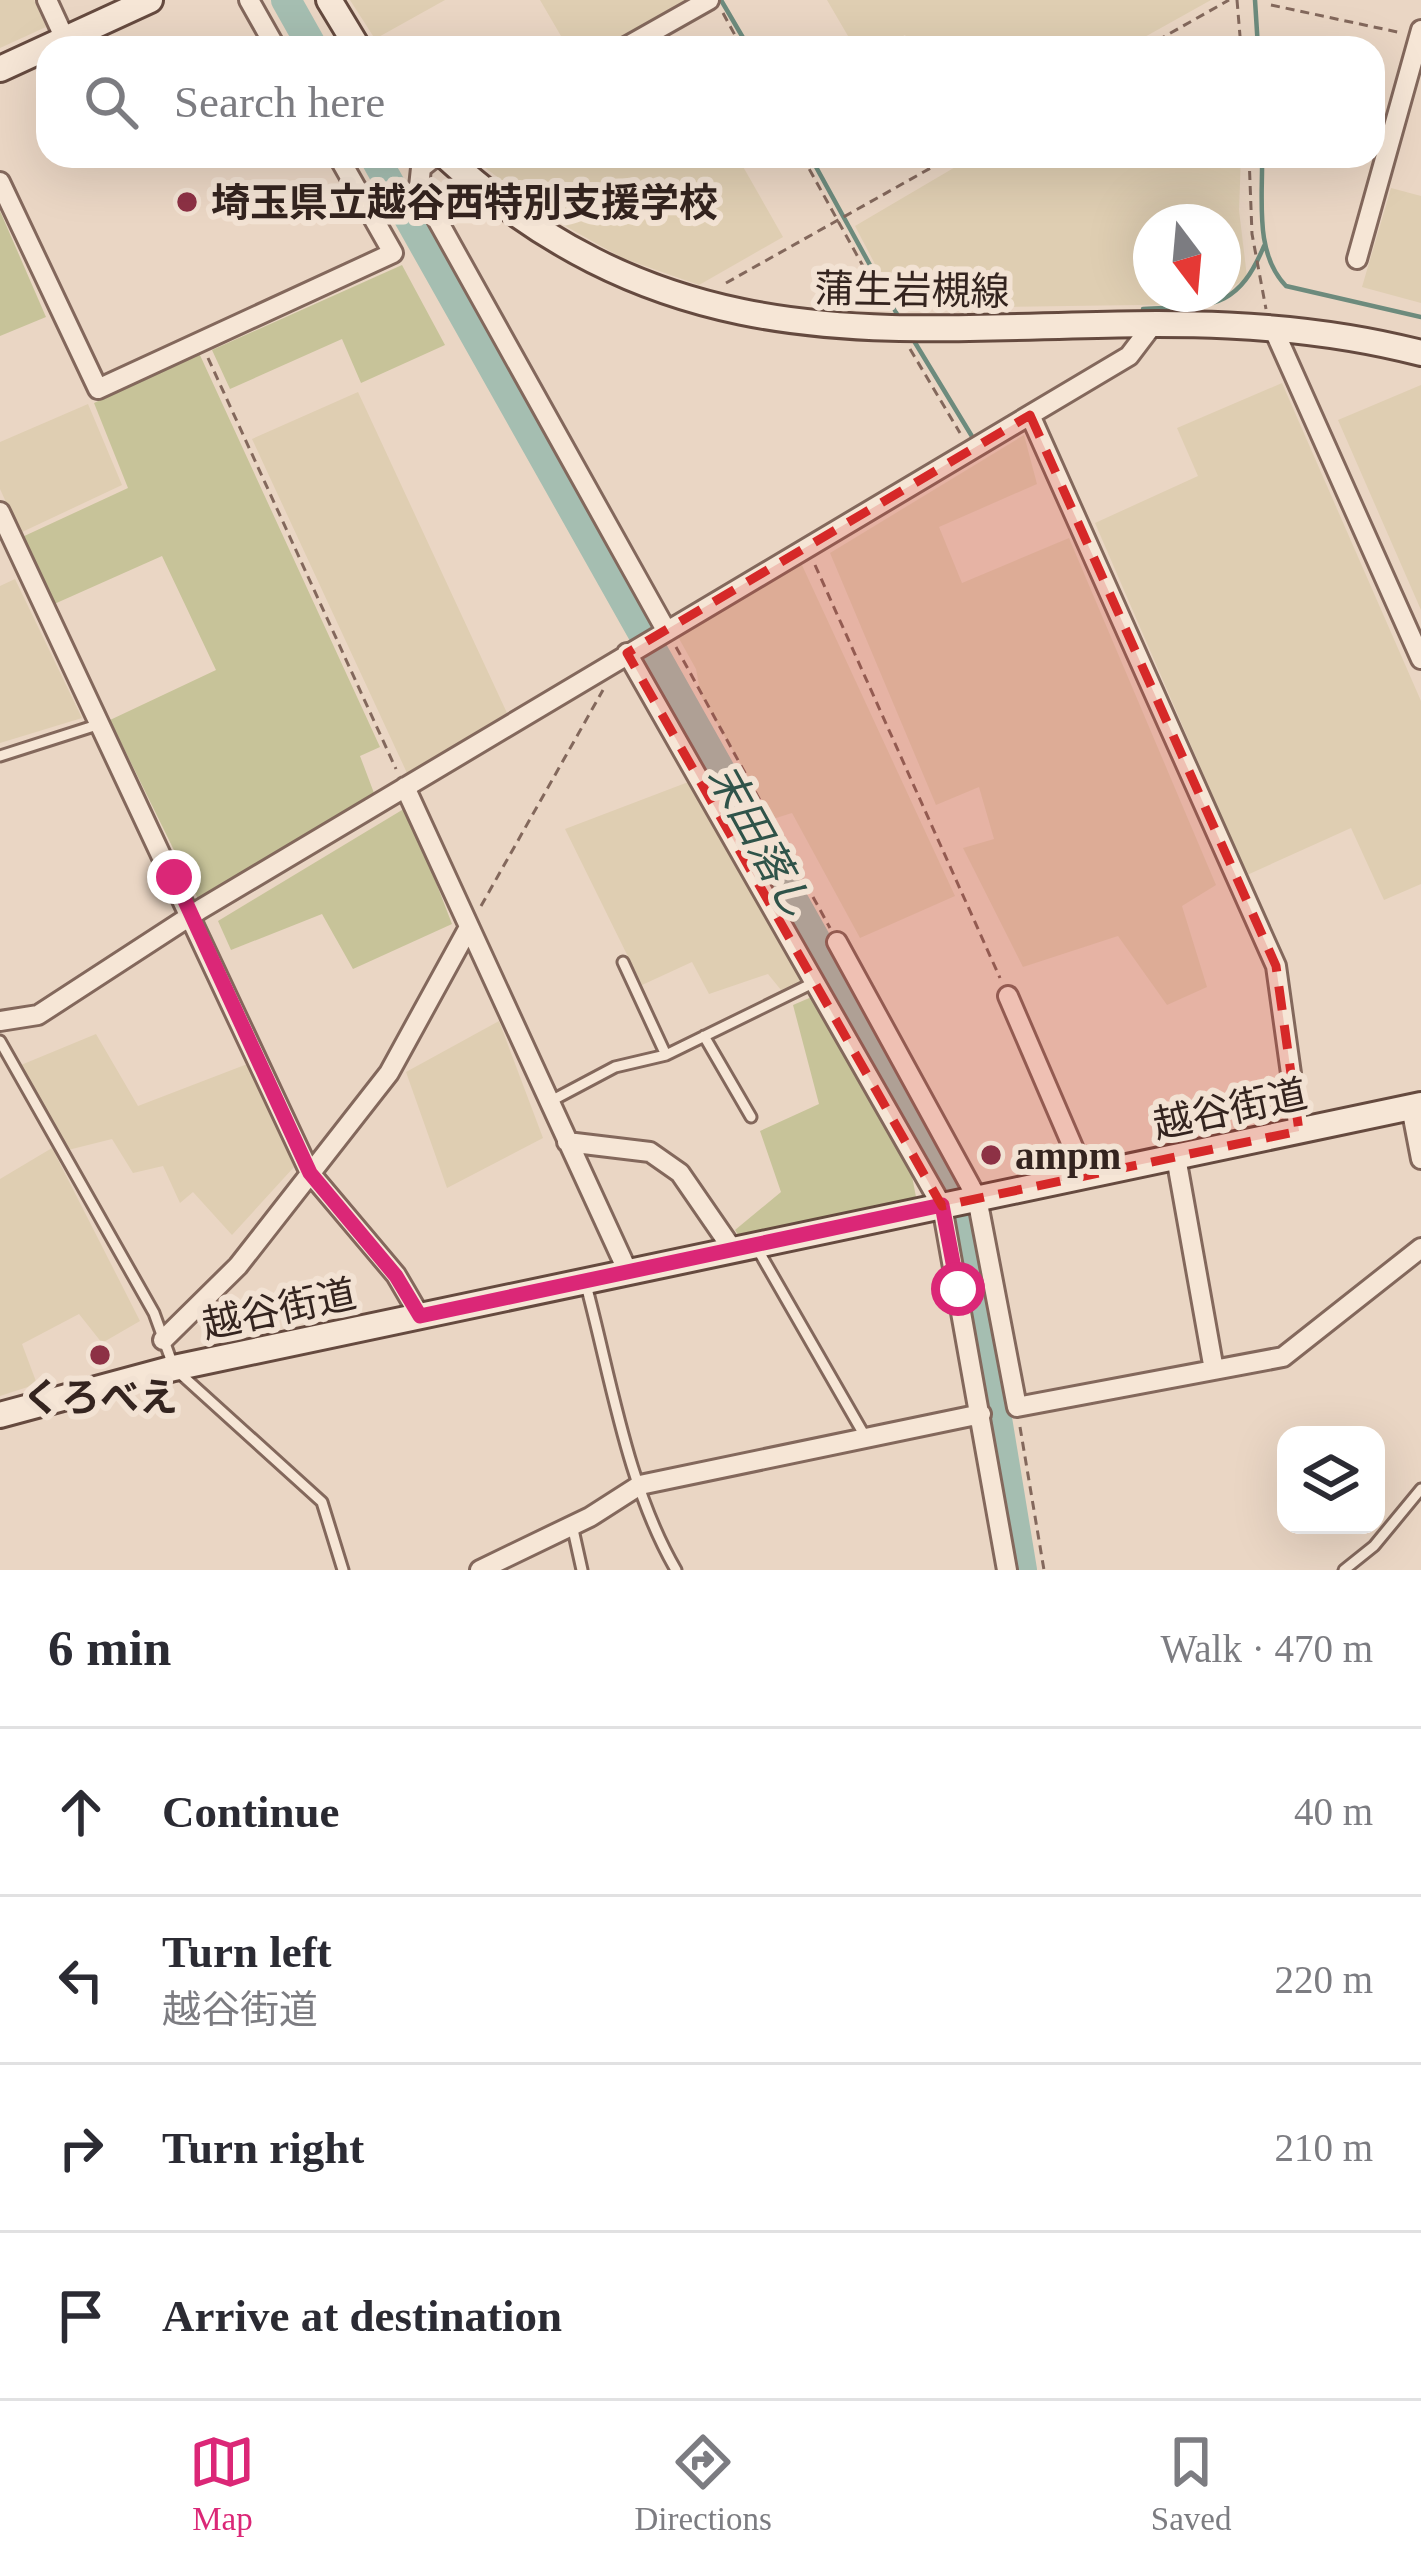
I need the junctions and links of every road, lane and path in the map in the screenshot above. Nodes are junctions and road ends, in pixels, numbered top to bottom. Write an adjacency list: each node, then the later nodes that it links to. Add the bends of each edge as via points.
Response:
1 (47, 0): 10 (street)
2 (150, 0): 11 (street)
3 (249, 0): 12 (street)
4 (329, 0): 13 (street)
5 (712, 0): 14 (street); 15 (path)
6 (1229, 0): 16 (path)
7 (1237, 0): 17 (path)
8 (1271, 5): 9 (path)
9 (1420, 34): 20 (street)
10 (64, 36)
11 (72, 36)
12 (269, 36)
13 (351, 36)
14 (647, 36)
15 (734, 36)
16 (1165, 36)
17 (1240, 36)
18 (36, 52): 19 (street)
19 (0, 69)
20 (1385, 159)
21 (345, 168): 35 (street, via 393,253)
22 (422, 168): 41 (street, via 418,187)
23 (457, 168): 31 (street, 蒲生岩槻線, via 549,237 642,286)
24 (809, 168): 29 (path)
25 (931, 168): 29 (path)
26 (1251, 168): 33 (path, via 1258,288)
27 (1382, 168): 30 (street)
28 (0, 182): 35 (street, via 98,389)
29 (838, 220): 31 (path); 34 (path)
30 (1357, 259)
31 (692, 302): 34 (street, 蒲生岩槻線, via 772,321)
32 (1151, 327): 33 (street, 蒲生岩槻線); 34 (street, 蒲生岩槻線); 37 (street, via 1130,356)
33 (1273, 328): 36 (street, 蒲生岩槻線); 43 (street)
34 (899, 331): 38 (path)
35 (200, 342): 46 (path)
36 (1421, 353)
37 (1030, 415): 38 (street); 60 (street, via 1276,966)
38 (970, 450): 40 (street)
39 (0, 512): 44 (street)
40 (807, 547): 41 (street); 52 (path)
41 (666, 630): 42 (street); 49 (path)
42 (620, 657): 46 (street); 48 (path); 51 (street)
43 (1421, 659)
44 (97, 725): 45 (lane); 47 (street)
45 (0, 756)
46 (405, 787): 47 (street); 48 (street)
47 (193, 914): 53 (street, via 38,1015); 64 (street)
48 (468, 928): 57 (street); 64 (street, via 388,1073)
49 (837, 942): 66 (street)
50 (623, 962): 56 (lane)
51 (815, 982): 54 (lane); 67 (street)
52 (1008, 997): 65 (street)
53 (0, 1021)
54 (704, 1036): 56 (lane); 59 (lane)
55 (0, 1041): 73 (lane)
56 (666, 1055): 57 (lane, via 615,1067)
57 (549, 1102): 61 (street)
58 (1416, 1106): 60 (street, 越谷街道); 63 (street)
59 (751, 1117)
60 (1299, 1132): 62 (street, 越谷街道)
61 (567, 1142): 68 (street, via 650,1151 680,1173); 70 (street)
62 (1176, 1157): 65 (street, 越谷街道); 75 (street)
63 (1421, 1159)
64 (310, 1173): 72 (street); 73 (street, via 238,1266)
65 (1085, 1175): 66 (street, 越谷街道)
66 (977, 1198): 67 (street, 越谷街道); 76 (street)
67 (942, 1205): 68 (street, 越谷街道); 77 (street)
68 (744, 1247): 70 (street, 越谷街道); 79 (lane)
69 (1421, 1248): 75 (street, via 1283,1357)
70 (628, 1273): 71 (street, 越谷街道)
71 (585, 1281): 72 (street, 越谷街道); 80 (lane)
72 (420, 1316): 74 (street, 越谷街道)
73 (163, 1340): 74 (lane)
74 (174, 1368): 78 (street, 越谷街道); 83 (lane, via 322,1502)
75 (1214, 1370): 76 (street)
76 (1017, 1408): 88 (path)
77 (981, 1414): 79 (street); 87 (street)
78 (0, 1415)
79 (866, 1438): 80 (street)
80 (640, 1485): 82 (street); 86 (lane)
81 (1421, 1490): 89 (lane)
82 (572, 1525): 84 (street); 85 (lane)
83 (343, 1570)
84 (480, 1570)
85 (582, 1570)
86 (676, 1570)
87 (1007, 1570)
88 (1044, 1570)
89 (1344, 1570)

